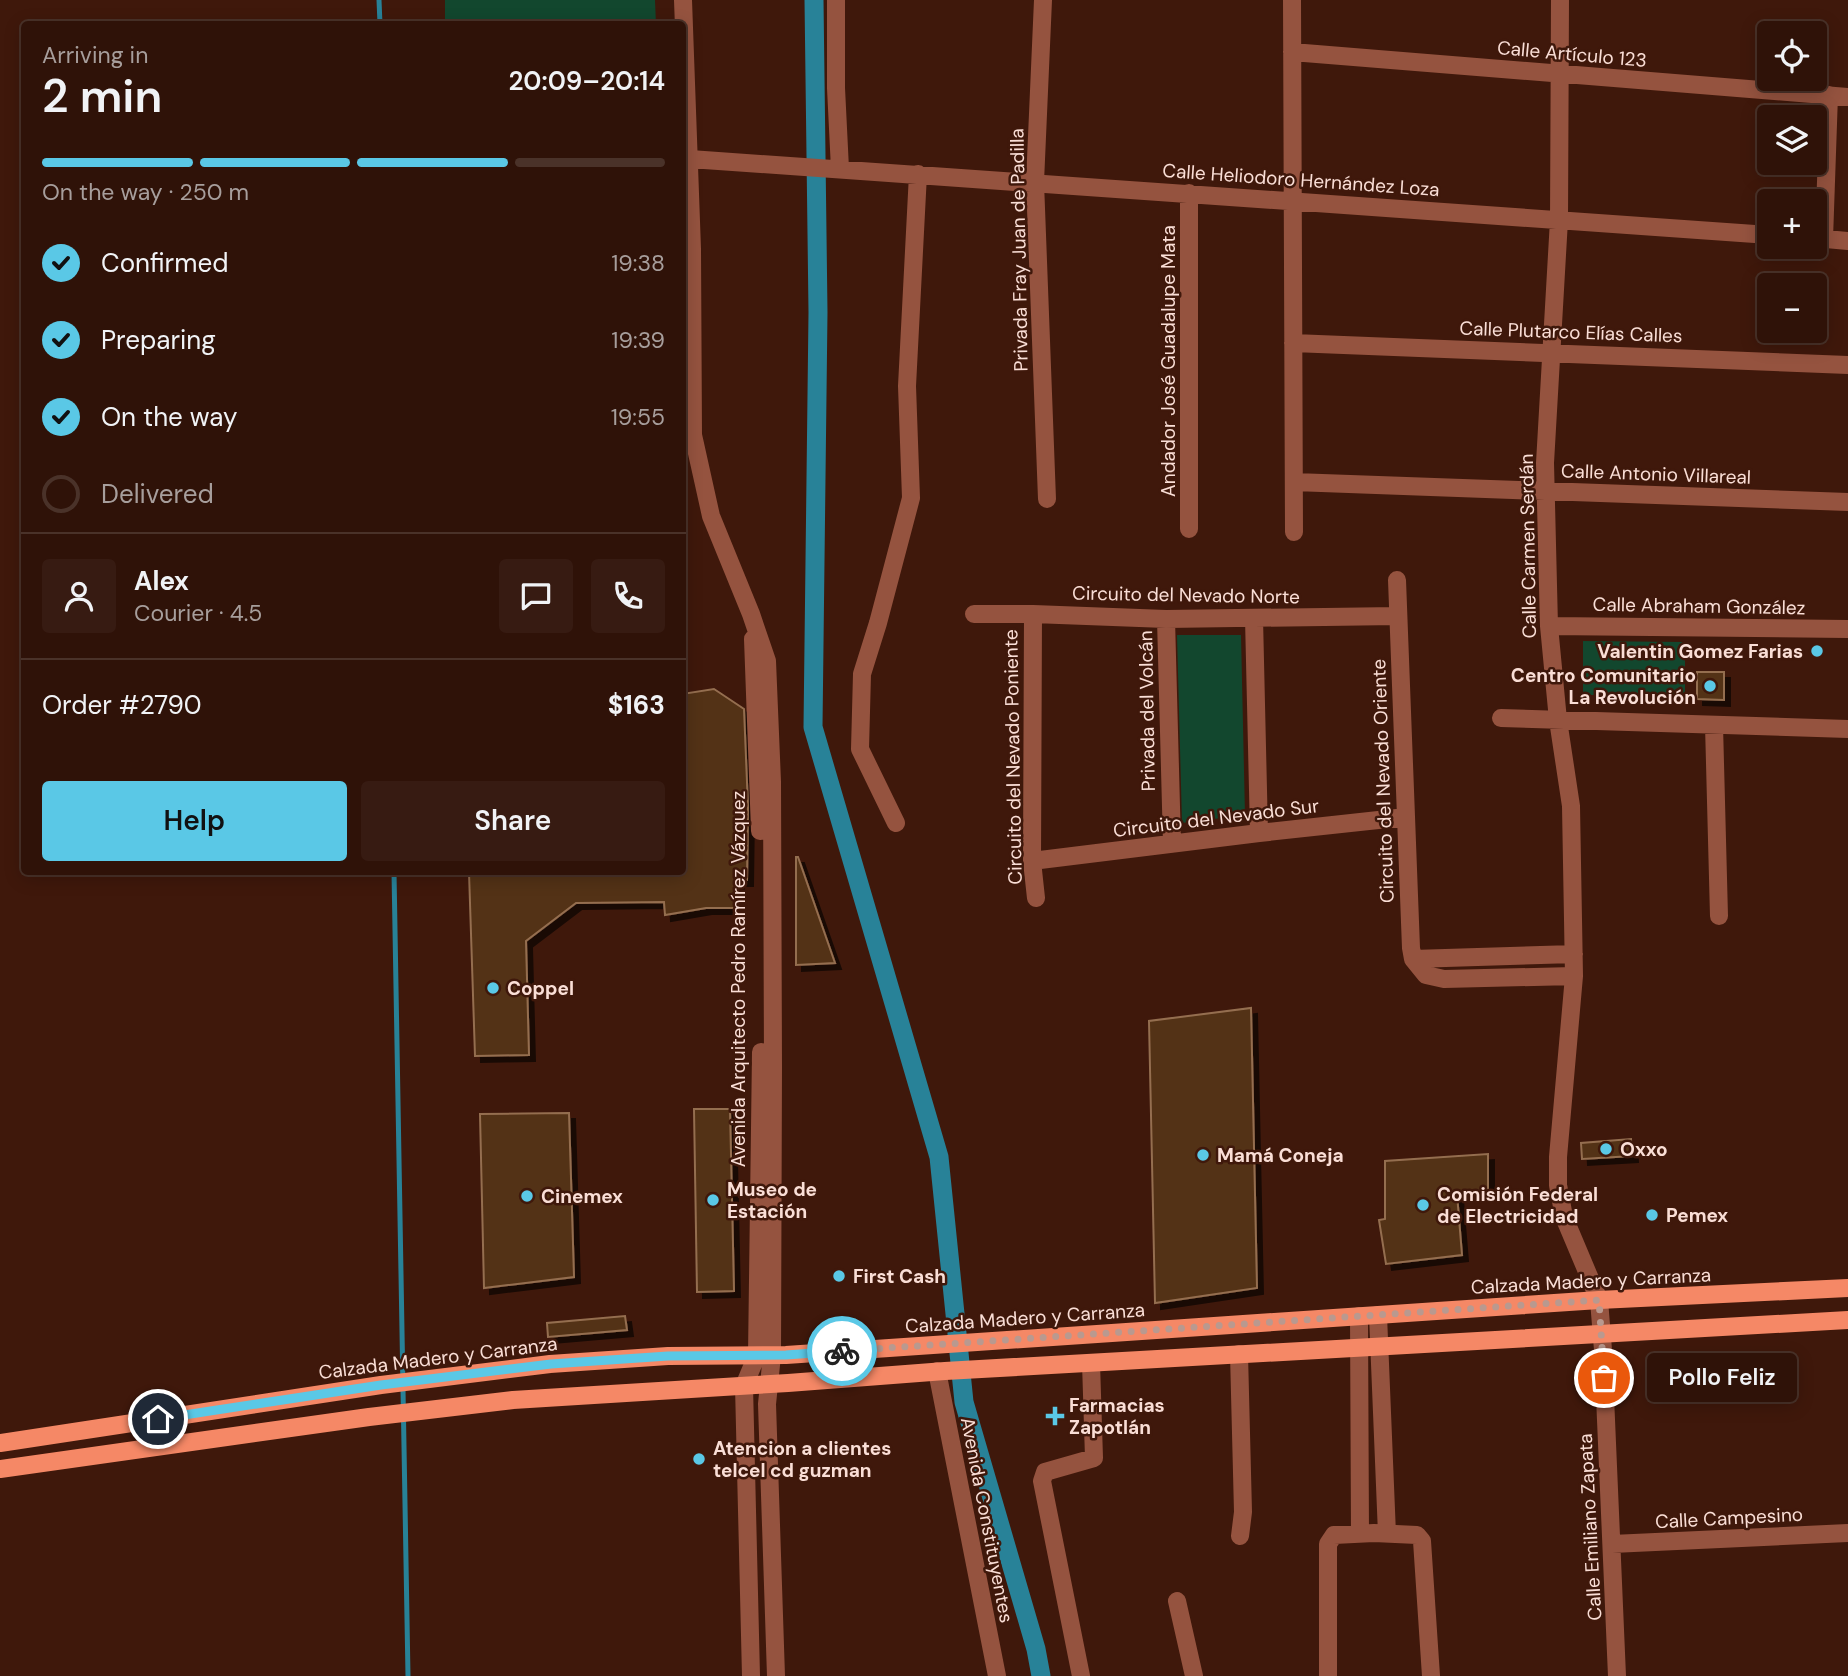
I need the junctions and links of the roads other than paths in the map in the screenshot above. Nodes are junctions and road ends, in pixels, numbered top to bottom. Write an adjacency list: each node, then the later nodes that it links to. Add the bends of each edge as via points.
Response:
1 (683, 0): 6 (street, Avenida Arquitecto Pedro Ramírez Vázquez)
2 (836, 0): 13 (street)
3 (1043, 0): 15 (street, Privada Fray Juan de Padilla)
4 (1292, 0): 7 (street)
5 (1560, 0): 9 (street, Calle Carmen Serdán)
6 (684, 21)
7 (1292, 52): 9 (street, Calle Artículo 123); 18 (street)
8 (686, 68): 12 (street, Avenida Arquitecto Pedro Ramírez Vázquez)
9 (1560, 74): 10 (street, Calle Artículo 123); 19 (street, Calle Carmen Serdán)
10 (1829, 96): 11 (street, Calle Artículo 123); 16 (street)
11 (1848, 97)
12 (690, 159): 13 (street, Calle Heliodoro Hernández Loza); 65 (street, Avenida Arquitecto Pedro Ramírez Vázquez, via 693,435 712,516 766,661 772,782)
13 (835, 169): 14 (street, Calle Heliodoro Hernández Loza)
14 (918, 174): 15 (street, Calle Heliodoro Hernández Loza); 45 (street, via 907,386 911,498 862,674 860,749)
15 (1035, 182): 17 (street, Calle Heliodoro Hernández Loza); 28 (street, Privada Fray Juan de Padilla)
16 (1822, 189)
17 (1189, 193): 18 (street, Calle Heliodoro Hernández Loza); 30 (street, Andador José Guadalupe Mata)
18 (1293, 201): 19 (street, Calle Heliodoro Hernández Loza); 23 (street)
19 (1559, 220): 20 (street, Calle Heliodoro Hernández Loza); 24 (street, Calle Carmen Serdán)
20 (1757, 234)
21 (1827, 240): 22 (street)
22 (1848, 241)
23 (1293, 342): 24 (street, Calle Plutarco Elías Calles); 26 (street)
24 (1552, 353): 25 (street, Calle Plutarco Elías Calles); 27 (street, Calle Carmen Serdán)
25 (1848, 365)
26 (1294, 482): 27 (street, Calle Antonio Villareal); 31 (street)
27 (1547, 491): 29 (street, Calle Antonio Villareal); 38 (street, Calle Carmen Serdán)
28 (1047, 499)
29 (1848, 502)
30 (1189, 529)
31 (1294, 531)
32 (1397, 580): 35 (street, Circuito del Nevado Oriente)
33 (974, 614): 34 (street, Circuito del Nevado Norte)
34 (1033, 614): 37 (street, Circuito del Nevado Norte); 48 (street, Circuito del Nevado Poniente)
35 (1397, 616): 36 (street, Circuito del Nevado Norte); 44 (street, Circuito del Nevado Oriente)
36 (1254, 618): 37 (street, Circuito del Nevado Norte); 46 (street)
37 (1166, 619): 47 (street, Privada del Volcán)
38 (1549, 626): 39 (street, Calle Abraham González); 41 (street, Calle Carmen Serdán)
39 (1848, 629)
40 (1501, 718): 41 (street)
41 (1558, 720): 42 (street); 51 (street, Calle Carmen Serdán, via 1571,806)
42 (1714, 725): 43 (street); 50 (street)
43 (1848, 729)
44 (1406, 817): 46 (street, Circuito del Nevado Sur); 52 (street, Circuito del Nevado Oriente)
45 (896, 823)
46 (1259, 833): 47 (street, Circuito del Nevado Sur)
47 (1172, 844): 48 (street, Circuito del Nevado Sur)
48 (1032, 861): 49 (street, Circuito del Nevado Poniente)
49 (1036, 898)
50 (1719, 916)
51 (1574, 954): 52 (street); 53 (street, Calle Carmen Serdán)
52 (1413, 959): 53 (street, via 1426,975 1444,979)
53 (1574, 976): 55 (street, Calle Carmen Serdán, via 1558,1185 1564,1217)
54 (1848, 1289): 55 (main road, Calzada Madero y Carranza)
55 (1599, 1300): 56 (main road, Calzada Madero y Carranza); 60 (street, Calle Carmen Serdán)
56 (1378, 1315): 57 (main road, Calzada Madero y Carranza); 62 (street)
57 (1359, 1317): 59 (main road, Calzada Madero y Carranza); 63 (street)
58 (1848, 1320): 60 (main road)
59 (1192, 1328): 61 (main road, Calzada Madero y Carranza); 66 (main road)
60 (1602, 1333): 62 (main road); 78 (street, Calle Emiliano Zapata)
61 (1026, 1339): 65 (main road, Calzada Madero y Carranza); 68 (main road)
62 (1379, 1346): 63 (main road); 76 (street)
63 (1359, 1347): 64 (main road); 75 (street)
64 (1239, 1354): 66 (main road); 77 (street, via 1244,1512)
65 (764, 1355): 70 (street, Avenida Arquitecto Pedro Ramírez Vázquez); 71 (street, Avenida Arquitecto Pedro Ramírez Vázquez); 72 (main road, Calzada Madero y Carranza, via 551,1364)
66 (1193, 1357): 67 (main road)
67 (1091, 1363): 68 (main road); 84 (street, via 1094,1458 1045,1472 1042,1481)
68 (1028, 1366): 69 (main road)
69 (941, 1371): 70 (main road); 83 (street, Avenida Constituyentes)
70 (769, 1384): 71 (main road); 80 (street, Avenida Arquitecto Pedro Ramírez Vázquez)
71 (744, 1386): 73 (main road, via 452,1406); 81 (street, Avenida Arquitecto Pedro Ramírez Vázquez)
72 (0, 1443)
73 (0, 1469)
74 (1848, 1533): 78 (street, Calle Campesino)
75 (1360, 1534): 76 (street); 86 (street, via 1334,1535 1328,1544)
76 (1387, 1534): 87 (street, via 1417,1535 1422,1541)
77 (1240, 1536)
78 (1612, 1544): 88 (street, Calle Emiliano Zapata)
79 (1177, 1601): 85 (street)
80 (775, 1657): 81 (street); 82 (street, Avenida Arquitecto Pedro Ramírez Vázquez)
81 (751, 1667)
82 (776, 1676)
83 (997, 1676)
84 (1081, 1676)
85 (1194, 1676)
86 (1328, 1676)
87 (1431, 1676)
88 (1617, 1676)

